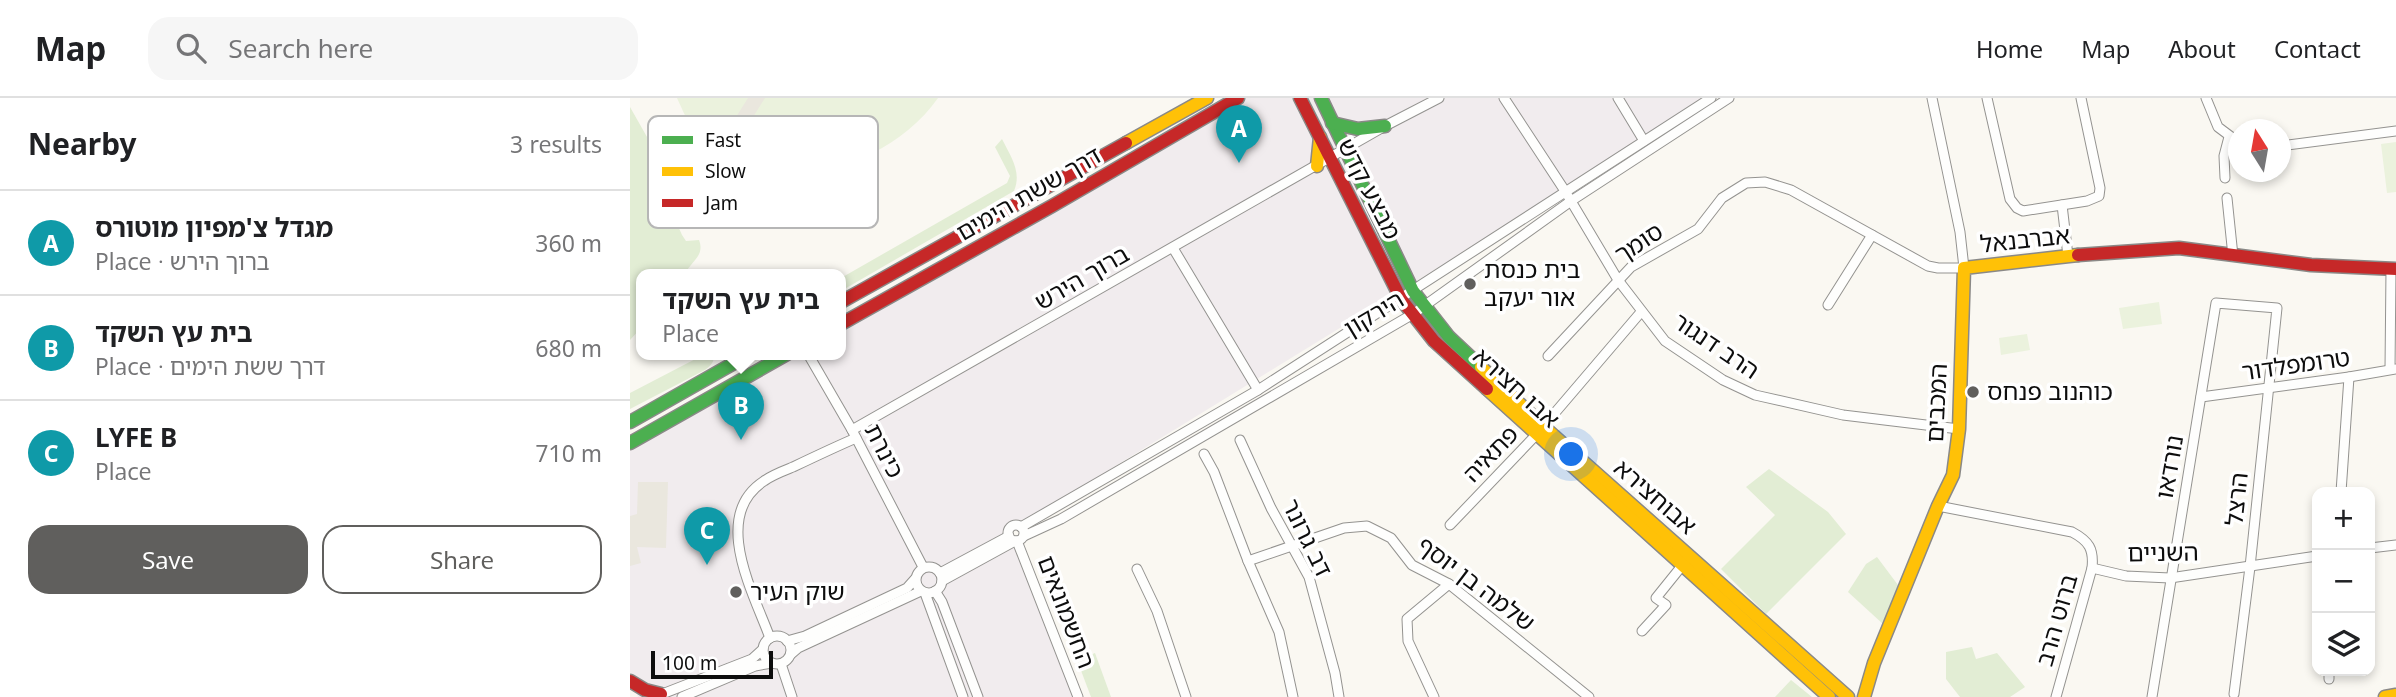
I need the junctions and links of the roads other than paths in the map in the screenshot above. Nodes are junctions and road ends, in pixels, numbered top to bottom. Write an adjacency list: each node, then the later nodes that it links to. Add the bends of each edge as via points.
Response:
1 (1207, 98): 39 (street, דרך ששת הימים)
2 (1238, 98): 46 (street, דרך ששת הימים)
3 (1300, 98): 18 (street, מבצע קדש)
4 (1321, 98): 14 (street, מבצע קדש)
5 (1439, 98): 15 (street, ברוך הירש)
6 (1504, 98): 26 (street, הרב דנגור)
7 (1618, 98): 19 (street)
8 (1711, 98): 19 (street, הירקון)
9 (1729, 98): 28 (street, הירקון)
10 (1932, 98): 35 (street, המכבים)
11 (1987, 98): 29 (street, via 2010,199 2023,211)
12 (2081, 98): 29 (street, via 2099,196)
13 (2206, 98): 17 (street, via 2218,127)
14 (1332, 123): 15 (street, via 1367,131); 22 (street, מבצע קדש)
15 (1385, 126): 22 (street, ברוך הירש)
16 (2396, 131): 20 (street)
17 (2228, 134)
18 (1320, 136): 23 (street, מבצע קדש); 24 (street)
19 (1644, 141): 26 (street, הירקון)
20 (2291, 145)
21 (2228, 149): 25 (street)
22 (1345, 150): 23 (street, ברוך הירש); 38 (street, מבצע קדש)
23 (1331, 158): 24 (street, ברוך הירש); 40 (street, מבצע קדש)
24 (1317, 166): 32 (street, ברוך הירש)
25 (2225, 178)
26 (1565, 191): 28 (street, הרב דנגור); 38 (street, הירקון)
27 (2227, 198): 34 (street)
28 (1571, 201): 37 (street, הרב דנגור); 41 (street, הירקון)
29 (2062, 205): 33 (street)
30 (1698, 229): 31 (street, אברבנאל, via 1730,192 1746,183 1765,182 1800,195); 37 (street, סומך, via 1638,262)
31 (1872, 235): 35 (street, אברבנאל, via 1928,266); 42 (street)
32 (1173, 248): 54 (street); 59 (street, ברוך הירש)
33 (2068, 256): 34 (street, אברבנאל, via 2179,248); 35 (street, אברבנאל)
34 (2233, 256): 36 (street, אברבנאל)
35 (1964, 268): 57 (street, המכבים)
36 (2393, 269): 51 (street)
37 (1618, 280): 44 (street, הרב דנגור); 47 (street, סומך)
38 (1413, 291): 40 (street, הירקון); 41 (street)
39 (846, 299)
40 (1401, 299): 45 (street, אבו חצירא); 54 (street, הירקון)
41 (1424, 305): 45 (street, הירקון); 58 (street)
42 (1828, 305)
43 (2277, 308): 53 (street, הרצל); 55 (street, נורדאו, via 2216,303)
44 (1641, 312): 57 (street, הרב דנגור, via 1665,341 1755,396 1843,415); 58 (street, פתאיה)
45 (1413, 314): 58 (street, אבו חצירא, via 1434,341); 66 (street, הירקון, via 1061,519)
46 (846, 321)
47 (1548, 356)
48 (739, 360): 56 (street)
49 (777, 360): 61 (street)
50 (811, 360): 59 (street, כינרת)
51 (2393, 369): 52 (street, טרומפלדור)
52 (2349, 377): 53 (street, טרומפלדור); 63 (street)
53 (2268, 388): 55 (street, טרומפלדור); 74 (street, הרצל)
54 (1258, 390): 66 (street, הירקון)
55 (2201, 397): 78 (street, נורדאו)
56 (630, 422)
57 (1959, 429): 64 (street, המכבים, via 1953,475)
58 (1540, 431): 65 (street, פתאיה); 72 (street, אבו חצירא)
59 (854, 434): 73 (street, כינרת); 84 (street, ברוך הירש, via 764,480 743,506 736,536 740,557)
60 (1241, 440): 68 (street, דב גרונר)
61 (630, 443)
62 (1204, 454): 71 (street)
63 (2341, 487)
64 (1938, 506): 75 (street, ברוט הרב, via 2072,532 2090,545); 107 (street, המכבים)
65 (1450, 525)
66 (1017, 536): 77 (street, הירקון); 99 (street, החשמונאים)
67 (2396, 545): 69 (street)
68 (1292, 547): 71 (street, שלמה בן יוסף); 80 (street, שלמה בן יוסף, via 1344,528 1367,526 1391,538 1412,565); 102 (street, דב גרונר, via 1309,577)
69 (2375, 547)
70 (2312, 557): 74 (street, השניים)
71 (1248, 561): 101 (street, via 1279,632)
72 (1686, 561): 83 (street, via 1656,597 1666,605); 105 (street, אבו חצירא); 106 (street, אבוחצירא)
73 (923, 567): 77 (street, via 933,567); 79 (street)
74 (2250, 567): 78 (street, השניים); 91 (street, הרצל)
75 (2092, 568): 78 (street, השניים, via 2126,576); 108 (street, ברוט הרב)
76 (1137, 569): 100 (street, via 1157,611)
77 (941, 577): 81 (street)
78 (2170, 578): 109 (street, נורדאו)
79 (915, 579): 82 (street); 85 (street, via 907,588)
80 (1449, 584): 103 (street, via 1408,619 1408,642); 104 (street, שלמה בן יוסף)
81 (935, 591): 82 (street); 98 (street)
82 (923, 592): 87 (street); 97 (street)
83 (1642, 631)
84 (770, 638): 85 (street); 86 (street)
85 (787, 640): 87 (street)
86 (763, 649): 88 (street, via 765,657); 93 (street, via 752,659)
87 (791, 654): 88 (street)
88 (776, 663): 95 (street, via 755,666); 96 (street)
89 (630, 681): 93 (street)
90 (630, 688): 94 (street)
91 (2234, 694)
92 (2396, 695): 110 (street)
93 (657, 696)
94 (633, 697)
95 (682, 697)
96 (792, 697)
97 (963, 697)
98 (978, 697)
99 (1078, 697)
100 (1186, 697)
101 (1293, 697)
102 (1339, 697)
103 (1434, 697)
104 (1589, 697)
105 (1829, 697)
106 (1848, 697)
107 (1864, 697)
108 (2056, 697)
109 (2152, 697)
110 (2385, 697)

